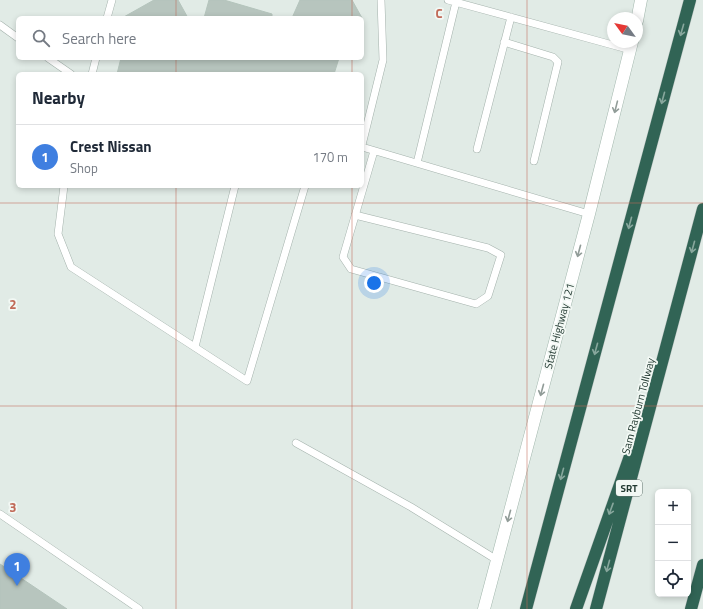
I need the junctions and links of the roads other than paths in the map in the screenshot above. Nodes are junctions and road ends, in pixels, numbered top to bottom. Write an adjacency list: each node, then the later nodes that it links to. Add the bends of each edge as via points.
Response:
1 (112, 0): 8 (lane)
2 (381, 0): 19 (lane, via 383,60)
3 (448, 0): 6 (lane)
4 (641, 0): 7 (main road)
5 (690, 0): 41 (highway, one-way to 41)
6 (456, 2): 9 (lane); 24 (lane)
7 (639, 12)
8 (108, 16)
9 (511, 17): 12 (lane); 13 (lane)
10 (0, 25): 11 (lane)
11 (16, 37)
12 (607, 40)
13 (504, 42): 21 (lane); 23 (lane, via 553,56 558,62)
14 (631, 48): 31 (main road, State Highway 121, one-way to 31)
15 (51, 60): 17 (lane)
16 (96, 60): 18 (lane)
17 (68, 72)
18 (92, 72)
19 (364, 138)
20 (364, 147): 22 (lane)
21 (477, 149)
22 (374, 151): 24 (lane); 25 (lane)
23 (534, 161)
24 (417, 163): 31 (lane)
25 (364, 185)
26 (64, 188): 33 (lane, via 58,234 71,267)
27 (235, 188): 33 (lane)
28 (304, 188): 33 (lane, via 247,382)
29 (363, 188): 32 (lane)
30 (703, 209): 34 (highway, Sam Rayburn Tollway / SRT, one-way to 34)
31 (589, 214): 37 (main road, State Highway 121, one-way to 37)
32 (355, 215): 32 (lane, via 343,257 351,270 476,304 488,296 502,255 488,248)
33 (195, 347)
34 (662, 366): 42 (highway, one-way to 42); 43 (highway, Sam Rayburn Tollway / SRT, one-way to 43)
35 (296, 443): 37 (lane, via 411,507)
36 (0, 514): 39 (lane)
37 (497, 560): 40 (main road, State Highway 121)
38 (703, 565): 44 (highway)
39 (139, 609)
40 (484, 609)
41 (526, 609)
42 (576, 609)
43 (596, 609)
44 (691, 609)

